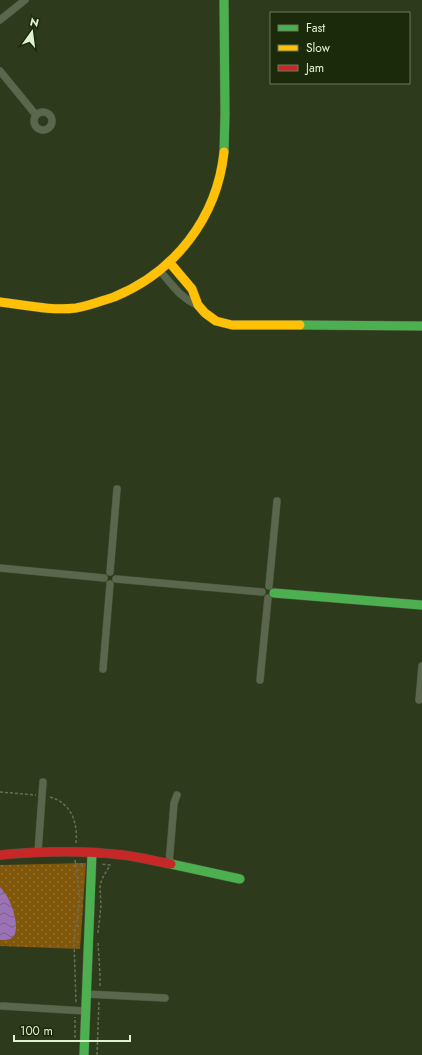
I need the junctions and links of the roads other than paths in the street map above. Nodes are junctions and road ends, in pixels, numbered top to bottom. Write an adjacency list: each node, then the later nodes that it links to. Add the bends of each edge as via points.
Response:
1 (25, 0): 3 (street)
2 (224, 0): 6 (street, via 225,129 221,171 206,214 190,240)
3 (0, 20)
4 (0, 71): 5 (street)
5 (36, 115)
6 (170, 263): 7 (street); 9 (street, via 192,290)
7 (160, 271): 8 (street, via 119,295 79,307 54,308); 9 (street, via 185,298)
8 (0, 302)
9 (198, 305): 10 (street, via 212,319 227,324)
10 (422, 326)
11 (117, 489): 14 (street)
12 (277, 501): 18 (street)
13 (0, 568): 15 (street)
14 (110, 572): 15 (street, via 105,574); 16 (street)
15 (104, 578): 17 (street)
16 (116, 579): 17 (street); 18 (street, via 262,592 263,588)
17 (110, 584): 21 (street)
18 (270, 592): 19 (street); 22 (street)
19 (422, 606)
20 (422, 666): 23 (street)
21 (103, 668)
22 (260, 680)
23 (419, 700)
24 (43, 782): 26 (street)
25 (177, 794): 29 (street, via 174,802)
26 (38, 852): 27 (street); 28 (street)
27 (92, 853): 29 (street, via 122,855); 31 (street)
28 (0, 855)
29 (169, 864): 30 (street)
30 (240, 879)
31 (86, 994): 32 (street); 34 (street)
32 (165, 998)
33 (2, 1006): 34 (street)
34 (86, 1011): 35 (street)
35 (84, 1055)

